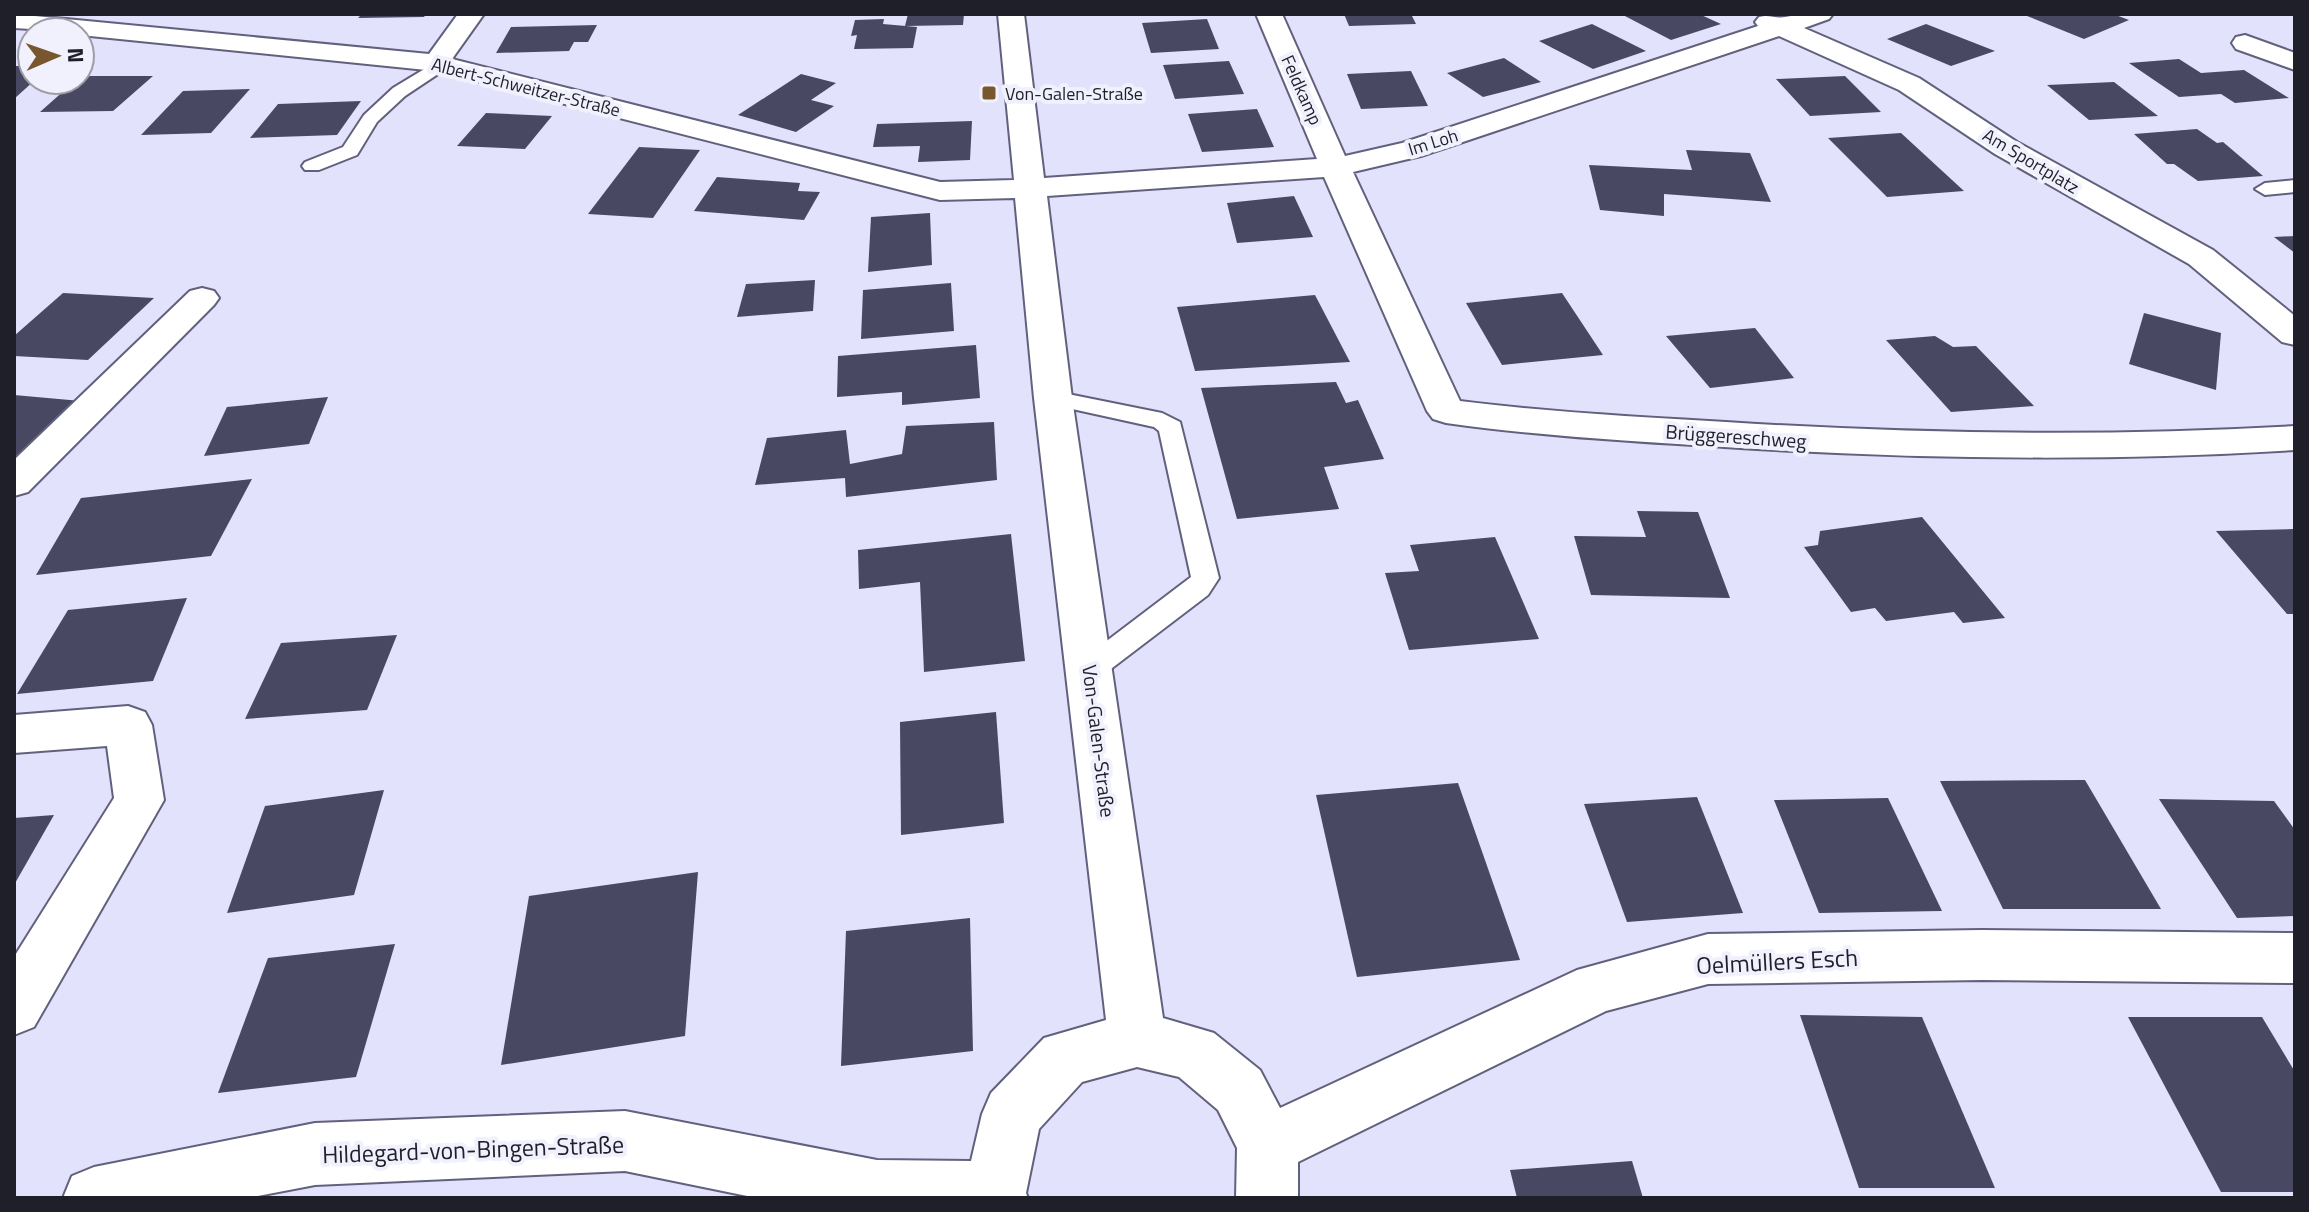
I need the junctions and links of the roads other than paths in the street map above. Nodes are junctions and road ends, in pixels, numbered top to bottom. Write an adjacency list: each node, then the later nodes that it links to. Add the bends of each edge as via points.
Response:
1 (471, 14): 10 (street)
2 (1011, 14): 14 (street, Von-Galen-Straße)
3 (1269, 14): 12 (street, Feldkamp)
4 (1752, 14): 7 (street, Am Sportplatz)
5 (1820, 14): 7 (street, Im Loh)
6 (14, 20): 10 (street, Albert-Schweitzer-Straße)
7 (1782, 28): 12 (street, Im Loh, via 1410,150); 17 (street, Am Sportplatz, via 1909,84 2006,148 2201,257)
8 (2245, 43): 9 (street)
9 (2295, 62)
10 (438, 64): 11 (lane, via 370,119 350,151); 14 (street, Albert-Schweitzer-Straße, via 940,191)
11 (312, 166)
12 (1336, 167): 14 (street, Im Loh); 19 (street, Brüggereschweg, via 1446,411 1513,421 1882,446 2190,446)
13 (2295, 186): 15 (lane)
14 (1030, 188): 18 (street, Von-Galen-Straße)
15 (2265, 189)
16 (202, 298): 20 (street)
17 (2295, 334)
18 (1053, 398): 21 (street, Von-Galen-Straße); 21 (lane, via 1162,421 1171,428 1205,578)
19 (2295, 438)
20 (14, 483)
21 (1089, 670): 25 (street, Von-Galen-Straße)
22 (14, 734): 24 (street, via 128,725 139,800)
23 (2289, 966): 26 (street, Oelmüllers Esch, via 1982,955 1708,959 1597,988)
24 (14, 1008)
25 (1137, 1040): 26 (street, via 1194,1053 1239,1090); 27 (street, via 1065,1058 1012,1114)
26 (1267, 1171)
27 (996, 1196): 28 (street, Hildegard-von-Bingen-Straße, via 877,1191 625,1141 315,1154)
28 (94, 1198)

